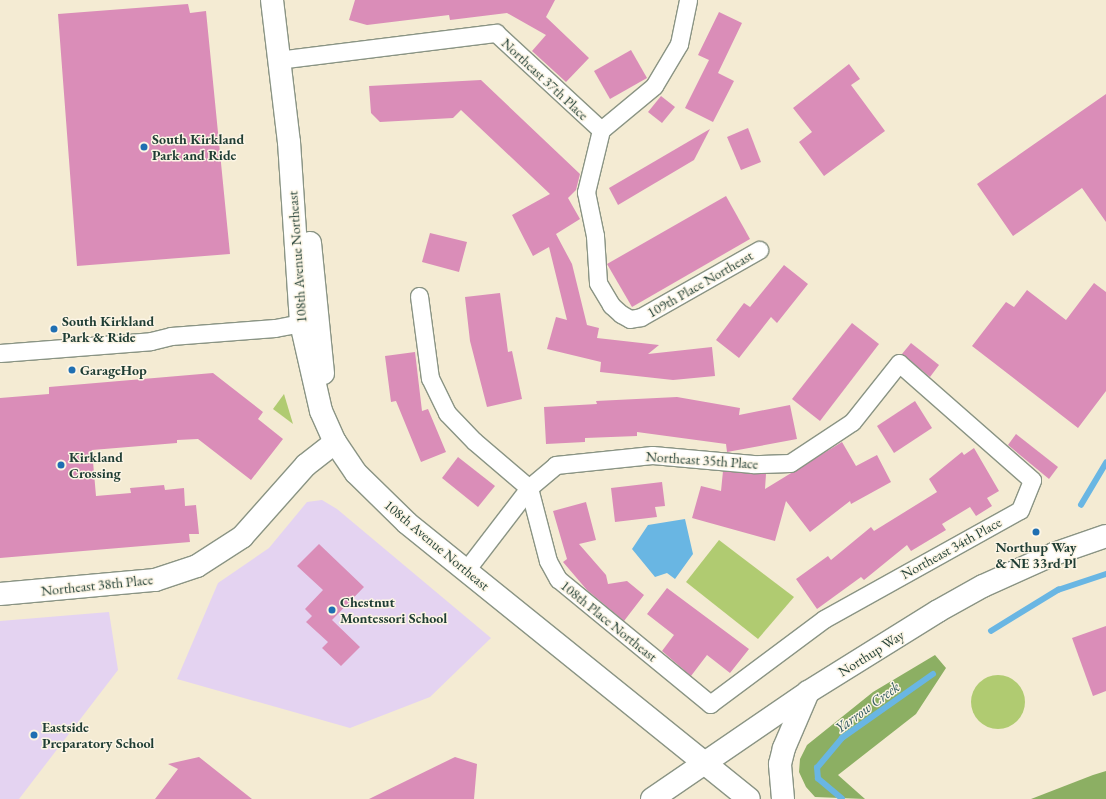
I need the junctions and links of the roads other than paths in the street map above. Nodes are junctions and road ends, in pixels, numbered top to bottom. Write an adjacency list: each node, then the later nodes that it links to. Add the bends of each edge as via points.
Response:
1 (272, 0): 3 (main road, 108th Avenue Northeast)
2 (688, 0): 4 (street, Northeast 37th Place, via 679,44 654,86)
3 (278, 60): 4 (street, Northeast 37th Place, via 496,33); 5 (main road, 108th Avenue Northeast)
4 (601, 130): 6 (street, 109th Place Northeast, via 586,192 595,236 598,283 611,305 621,314 630,319 641,317)
5 (289, 142): 8 (main road, 108th Avenue Northeast); 11 (main road, via 306,207 321,340)
6 (759, 250)
7 (419, 296): 13 (street, via 430,378 447,413 474,441)
8 (301, 323): 9 (street, via 275,328 171,336 151,341); 11 (main road, 108th Avenue Northeast)
9 (0, 353)
10 (899, 363): 13 (street, Northeast 35th Place, via 852,422 790,463 753,464 652,455 556,465); 18 (street, Northeast 34th Place, via 1032,480 1020,510 824,619)
11 (322, 411): 12 (main road, 108th Avenue Northeast)
12 (335, 442): 15 (main road, 108th Avenue Northeast, via 356,473 407,523); 16 (main road, Northeast 38th Place, via 306,465 242,537 197,566 155,580)
13 (529, 488): 15 (street, Northeast 35th Place); 18 (street, 108th Place Northeast, via 548,561 558,578)
14 (1106, 536): 17 (main road, Northup Way, via 1054,554 983,586)
15 (466, 570): 19 (main road, 108th Avenue Northeast)
16 (0, 594)
17 (808, 692): 19 (main road, Northup Way); 22 (main road, via 782,756 780,778)
18 (710, 704)
19 (705, 763): 20 (main road, Northup Way); 21 (main road, 108th Avenue Northeast)
20 (652, 799)
21 (749, 799)
22 (783, 799)

